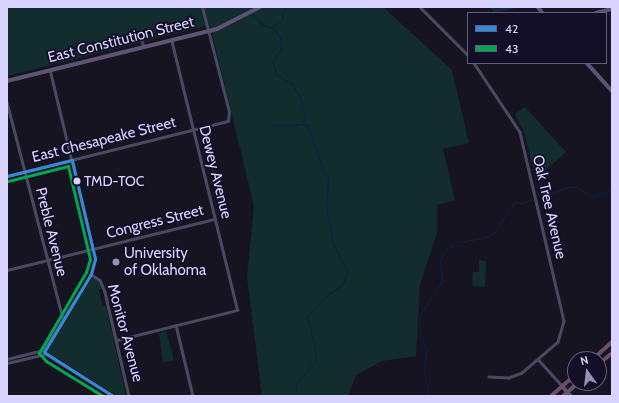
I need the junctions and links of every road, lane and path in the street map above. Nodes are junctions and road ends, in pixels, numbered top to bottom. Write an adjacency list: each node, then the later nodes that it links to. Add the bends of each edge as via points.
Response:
1 (202, 7): 6 (street)
2 (259, 7): 6 (main road, East Constitution Street)
3 (421, 7): 10 (street)
4 (612, 9): 5 (main road)
5 (600, 12)
6 (209, 31): 8 (main road, East Constitution Street); 17 (street, East Chesapeake Street, via 229,119)
7 (136, 37): 9 (street, via 141,38)
8 (170, 40): 9 (main road, East Constitution Street); 17 (street, Dewey Avenue)
9 (144, 47): 13 (main road, East Constitution Street)
10 (467, 54)
11 (475, 64): 34 (street, Oak Tree Avenue, via 520,132 562,311 564,328 560,338)
12 (588, 64): 15 (main road)
13 (50, 70): 14 (main road, East Constitution Street); 18 (street, Monitor Avenue)
14 (7, 81)
15 (612, 91)
16 (7, 102): 19 (street, Preble Avenue)
17 (193, 130): 18 (street, East Chesapeake Street); 21 (street, Dewey Avenue)
18 (72, 160): 19 (street, East Chesapeake Street); 22 (street, Monitor Avenue)
19 (24, 171): 20 (street, East Chesapeake Street); 23 (street, Preble Avenue)
20 (7, 176)
21 (215, 219): 22 (street, Congress Street); 27 (street, Dewey Avenue, via 237,310)
22 (94, 248): 23 (street, Congress Street); 25 (street, Monitor Avenue, via 95,259)
23 (46, 260): 24 (street, Congress Street); 26 (street, Preble Avenue)
24 (7, 270)
25 (91, 274): 26 (street); 28 (street, Monitor Avenue, via 103,286)
26 (63, 319): 30 (street)
27 (176, 325): 28 (street); 42 (street)
28 (117, 340): 41 (street, Monitor Avenue)
29 (612, 342): 31 (highway)
30 (44, 350): 32 (street); 33 (street)
31 (602, 351)
32 (46, 354): 35 (street); 40 (street, Monitor Avenue)
33 (7, 359)
34 (538, 359): 36 (street, Oak Tree Avenue, via 517,376); 38 (street)
35 (7, 363)
36 (489, 377)
37 (567, 382): 38 (highway)
38 (562, 386): 39 (main road); 43 (highway)
39 (568, 392): 44 (highway); 45 (main road)
40 (113, 396)
41 (129, 396)
42 (193, 396)
43 (551, 396)
44 (563, 396)
45 (571, 396)

